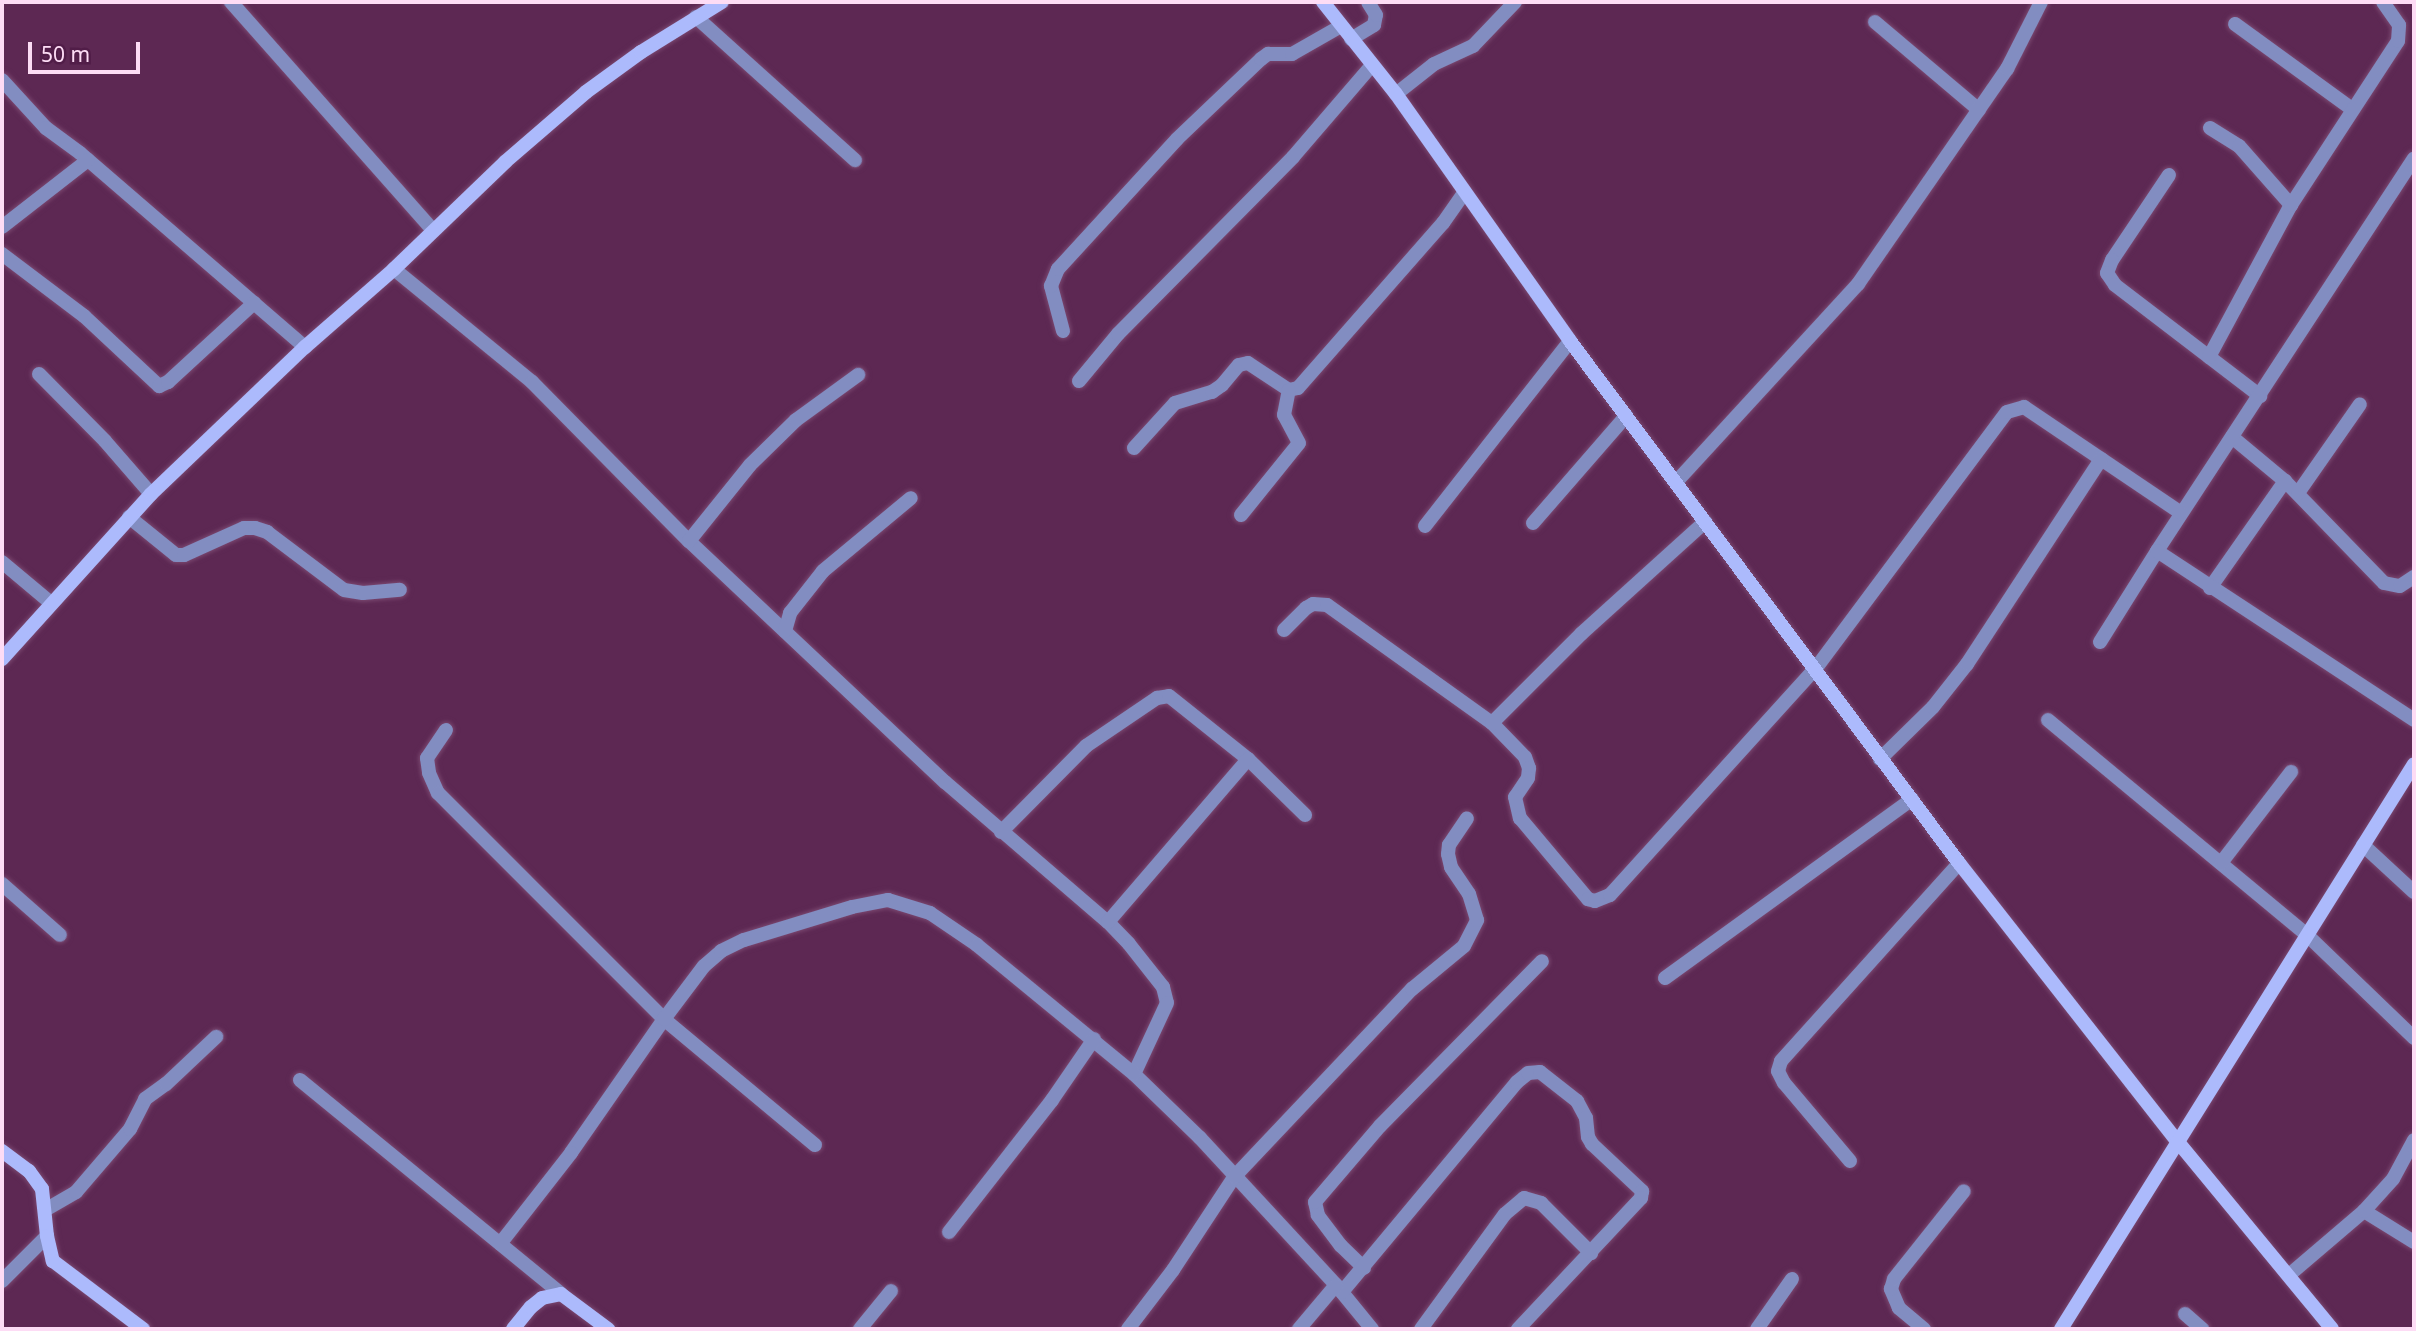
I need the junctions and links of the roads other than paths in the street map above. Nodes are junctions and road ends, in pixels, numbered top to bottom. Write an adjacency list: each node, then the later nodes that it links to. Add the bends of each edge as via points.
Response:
1 (231, 2): 26 (street)
2 (722, 2): 8 (street)
3 (1323, 2): 11 (street)
4 (1368, 2): 12 (street, via 1376,15 1374,25)
5 (1515, 2): 15 (street, via 1474,46 1434,64)
6 (2041, 2): 17 (street, via 2007,69)
7 (2383, 2): 16 (street, via 2399,25 2398,41)
8 (696, 18): 21 (street); 26 (street, via 586,92)
9 (1875, 22): 17 (street)
10 (2235, 24): 16 (street)
11 (1341, 26): 12 (street); 30 (street, via 1292,54 1268,54 1261,59 1177,139 1058,269 1051,286)
12 (1351, 39): 13 (street)
13 (1371, 65): 15 (street); 36 (street, via 1293,157 1118,334)
14 (2, 80): 20 (street, via 46,128)
15 (1396, 94): 23 (street)
16 (2352, 109): 24 (street)
17 (1979, 110): 45 (street, via 1858,284)
18 (2210, 128): 24 (street, via 2239,146)
19 (2414, 159): 38 (street)
20 (88, 160): 25 (street); 29 (street)
21 (855, 160)
22 (2169, 175): 33 (street, via 2107,273 2115,285)
23 (1465, 192): 31 (street); 37 (street, via 1310,378)
24 (2291, 205): 33 (street)
25 (2, 227)
26 (433, 230): 28 (street)
27 (2, 254): 29 (street, via 84,316 159,386)
28 (394, 269): 32 (street); 55 (street, via 532,382)
29 (254, 303): 32 (street)
30 (1063, 331)
31 (1570, 341): 40 (street); 54 (street)
32 (304, 347): 47 (street)
33 (2209, 357): 38 (street)
34 (39, 374): 47 (street)
35 (858, 375): 55 (street, via 796,420 750,465)
36 (1079, 381)
37 (1289, 390): 42 (street, via 1248,363 1239,365 1212,392 1175,403); 50 (street, via 1284,415 1299,443)
38 (2260, 396): 41 (street)
39 (2360, 404): 46 (street)
40 (1626, 416): 45 (street); 53 (street)
41 (2232, 437): 44 (street); 49 (street)
42 (1134, 448)
43 (2101, 459): 49 (street); 66 (street, via 2024,407 2007,412); 72 (street, via 1967,664 1933,707)
44 (2285, 481): 46 (street); 59 (street)
45 (1676, 482): 52 (street)
46 (2298, 493): 58 (street, via 2384,583 2400,586)
47 (151, 495): 51 (street)
48 (911, 498): 63 (street, via 824,570 790,612)
49 (2181, 513): 56 (street)
50 (1241, 515)
51 (129, 517): 60 (street, via 176,555 244,527 255,528 267,532 344,590); 61 (street)
52 (1706, 522): 66 (street); 69 (street, via 1582,633)
53 (1533, 523)
54 (1425, 526)
55 (689, 541): 63 (street)
56 (2157, 551): 59 (street); 64 (street)
57 (2, 562): 61 (street)
58 (2414, 577)
59 (2210, 588): 68 (street)
60 (400, 590)
61 (51, 603): 65 (street)
62 (1284, 630): 69 (street, via 1306,608 1327,605)
63 (785, 631): 78 (street)
64 (2100, 642)
65 (2, 659)
66 (1816, 668): 69 (street, via 1610,895 1595,901 1588,899 1520,818 1515,797 1529,768 1525,757); 72 (street)
67 (2048, 720): 81 (street)
68 (2414, 720)
69 (1492, 723)
70 (446, 730): 89 (street, via 427,758 438,793)
71 (1248, 759): 76 (street); 78 (street, via 1182,703 1169,696 1157,698 1086,746); 84 (street)
72 (1880, 759): 75 (street)
73 (2414, 764): 79 (street)
74 (2291, 772): 81 (street)
75 (1912, 799): 80 (street); 88 (street)
76 (1305, 815)
77 (1467, 818): 100 (street, via 1448,854 1477,920 1464,946 1412,989)
78 (1001, 832): 84 (street)
79 (2363, 845): 83 (street); 85 (street)
80 (1959, 863): 96 (street); 99 (street, via 1781,1061 1784,1083)
81 (2221, 863): 85 (street)
82 (2, 884): 86 (street)
83 (2414, 892)
84 (1108, 922): 93 (street, via 1147,964 1163,986 1167,1003)
85 (2306, 934): 91 (street); 96 (street)
86 (60, 935)
87 (1542, 961): 109 (street, via 1390,1116 1315,1202 1318,1215 1341,1246)
88 (1665, 978)
89 (664, 1018): 92 (street, via 721,951 799,922 888,900 930,914 977,945); 97 (street); 107 (street, via 571,1153)
90 (216, 1037): 102 (street, via 145,1099 130,1129 76,1192)
91 (2414, 1038)
92 (1094, 1039): 93 (street); 104 (street)
93 (1134, 1074): 100 (street, via 1156,1091)
94 (300, 1080): 107 (street)
95 (2414, 1140): 103 (street, via 2393,1179)
96 (2178, 1142): 110 (street); 128 (street)
97 (815, 1145)
98 (2, 1151): 102 (street, via 36,1179 46,1199)
99 (1850, 1161)
100 (1234, 1177): 113 (street); 121 (street)
101 (1964, 1191): 127 (street, via 1894,1279 1891,1289 1899,1308)
102 (45, 1210): 105 (street)
103 (2364, 1211): 106 (street); 110 (street)
104 (949, 1232)
105 (47, 1236): 112 (street); 117 (street, via 53,1261)
106 (2414, 1242)
107 (500, 1244): 115 (street)
108 (1591, 1253): 109 (street, via 1637,1205 1642,1191 1592,1144 1577,1101 1535,1072 1517,1082); 124 (street, via 1541,1203 1524,1198 1505,1214); 125 (street)
109 (1364, 1268): 113 (street)
110 (2289, 1275): 130 (street)
111 (1792, 1279): 126 (street)
112 (2, 1281)
113 (1339, 1289): 122 (street); 123 (street)
114 (891, 1291): 120 (street)
115 (561, 1294): 118 (street, via 542,1298); 119 (street)
116 (2185, 1314): 129 (street)
117 (143, 1329)
118 (513, 1329)
119 (608, 1329)
120 (860, 1329)
121 (1128, 1329)
122 (1299, 1329)
123 (1372, 1329)
124 (1421, 1329)
125 (1518, 1329)
126 (1757, 1329)
127 (1924, 1329)
128 (2061, 1329)
129 (2202, 1329)
130 (2332, 1329)

